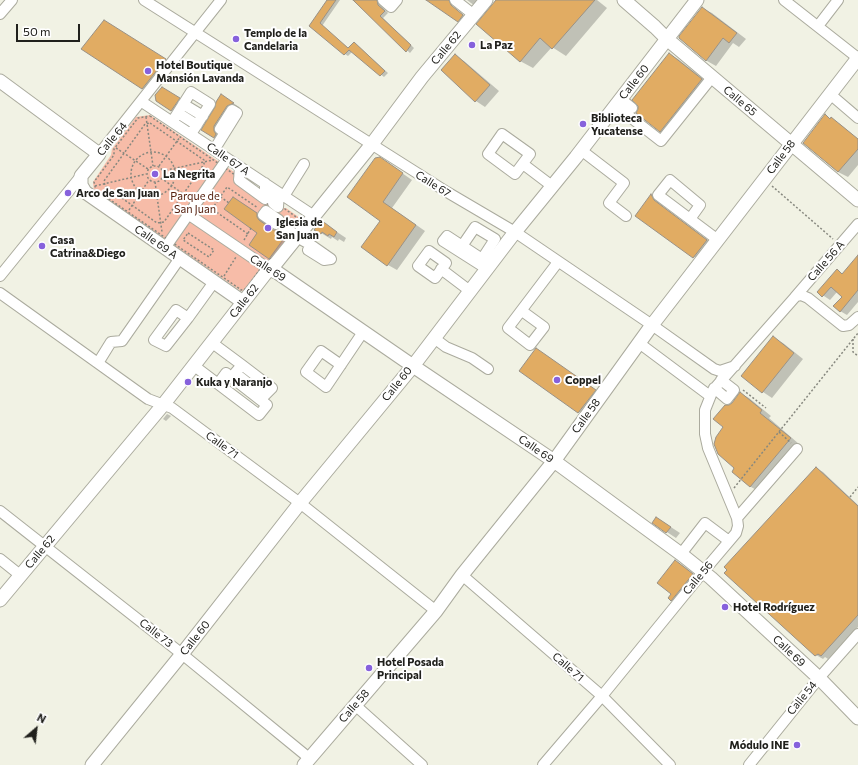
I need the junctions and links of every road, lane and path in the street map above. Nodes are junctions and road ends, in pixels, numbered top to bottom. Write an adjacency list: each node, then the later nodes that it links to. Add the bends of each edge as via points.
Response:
1 (12, 0): 12 (street)
2 (144, 0): 15 (street, Calle 67)
3 (222, 0): 15 (street, Calle 64)
4 (383, 0): 5 (street, via 391,7)
5 (397, 0)
6 (455, 0): 13 (street)
7 (486, 0): 13 (main road, Calle 62)
8 (624, 0): 16 (main road, Calle 65)
9 (697, 0): 16 (main road, Calle 60)
10 (784, 0): 14 (street)
11 (838, 0): 14 (street)
12 (0, 14)
13 (474, 15): 35 (main road, Calle 62, via 422,76)
14 (818, 26): 17 (street)
15 (195, 32): 21 (street, Calle 64); 35 (street, Calle 67)
16 (667, 39): 23 (main road, Calle 60); 36 (main road, Calle 65)
17 (858, 58): 20 (main road, Calle 58)
18 (0, 81): 41 (main road)
19 (709, 81): 23 (street, via 661,142)
20 (830, 94): 28 (street); 36 (main road, Calle 58)
21 (142, 102): 27 (street, Calle 67 A); 41 (street, Calle 64)
22 (184, 104): 25 (street); 25 (street, via 191,92 210,104); 27 (street)
23 (621, 104): 24 (street); 38 (main road, Calle 60)
24 (632, 108)
25 (203, 116): 30 (street)
26 (146, 117): 29 (path)
27 (175, 118): 30 (street); 32 (street, Calle 67 A)
28 (858, 118)
29 (147, 124): 34 (path, via 150,123); 39 (path); 40 (path)
30 (197, 126): 32 (street)
31 (224, 132): 42 (street)
32 (191, 134): 42 (street, Calle 67 A)
33 (180, 137): 34 (path)
34 (177, 142): 43 (path); 46 (path)
35 (372, 144): 79 (main road, Calle 62); 85 (street, Calle 67)
36 (791, 144): 72 (main road, Calle 65); 87 (main road, Calle 58)
37 (116, 147): 40 (path)
38 (581, 150): 65 (main road, Calle 60); 80 (street, via 624,183 609,203)
39 (151, 152): 43 (path); 45 (path); 49 (path)
40 (124, 153): 45 (path); 61 (path)
41 (99, 154): 56 (main road, Calle 64)
42 (214, 155): 44 (street, Calle 67 A); 46 (path)
43 (166, 157): 50 (path); 52 (path)
44 (227, 159): 51 (street, Calle 67 A); 66 (street)
45 (136, 161): 53 (path); 57 (path)
46 (204, 162): 52 (path); 69 (path)
47 (304, 164): 67 (street)
48 (523, 164): 65 (street)
49 (153, 166): 50 (path); 53 (path)
50 (159, 167): 54 (path)
51 (240, 167): 67 (street, Calle 67 A); 67 (street, via 239,180 265,198)
52 (174, 168): 54 (path); 63 (path, via 175,178)
53 (148, 169): 55 (path)
54 (162, 171): 58 (path)
55 (146, 174): 57 (path); 59 (path)
56 (81, 176): 88 (main road, Calle 69 A, via 82,189 85,192); 100 (street, Calle 64)
57 (132, 177): 61 (path); 68 (path)
58 (161, 178): 60 (path); 63 (path)
59 (149, 180): 60 (path); 68 (path)
60 (155, 182): 70 (path)
61 (104, 184): 64 (path); 75 (path)
62 (770, 184): 91 (path)
63 (172, 185): 69 (path); 70 (path, via 163,194)
64 (95, 186)
65 (552, 186): 85 (main road, Calle 60)
66 (207, 188): 71 (path); 73 (street)
67 (274, 190): 77 (street); 79 (street, Calle 67 A)
68 (141, 192): 70 (path); 75 (path)
69 (184, 194): 73 (path); 82 (path, via 164,222)
70 (157, 195): 82 (path)
71 (220, 197): 74 (path); 77 (path, via 227,187); 84 (path, via 212,209 248,234)
72 (858, 200)
73 (197, 202): 78 (street)
74 (228, 203)
75 (132, 206): 76 (path); 82 (path, via 157,223)
76 (128, 212)
77 (263, 212)
78 (188, 214): 88 (street); 92 (street, Calle 69)
79 (314, 216): 86 (main road, Calle 62)
80 (626, 216)
81 (690, 219): 87 (street)
82 (161, 222): 88 (path)
83 (858, 224): 91 (street, Calle 56 A)
84 (251, 228)
85 (515, 232): 95 (street, Calle 67); 99 (main road, Calle 60)
86 (293, 233): 89 (street); 97 (main road, Calle 62, via 276,263)
87 (718, 240): 109 (main road, Calle 58)
88 (164, 242): 94 (main road, Calle 69 A)
89 (311, 245)
90 (462, 246): 99 (street, via 447,236 443,241)
91 (840, 246): 104 (street, Calle 56 A)
92 (241, 250): 97 (street, Calle 69); 101 (path)
93 (207, 256): 93 (path, via 184,240 188,233 214,250 209,257); 96 (path)
94 (180, 258): 101 (main road, Calle 69 A); 117 (street, via 122,341 111,342)
95 (558, 262): 106 (street); 109 (street, Calle 67)
96 (202, 263)
97 (266, 267): 105 (main road, Calle 62); 110 (main road, Calle 69)
98 (441, 269): 102 (street)
99 (487, 270): 102 (main road, Calle 60)
100 (0, 276)
101 (218, 280): 105 (main road, Calle 69 A); 108 (street)
102 (470, 291): 112 (main road, Calle 60)
103 (0, 293): 117 (street, Calle 71)
104 (796, 296): 107 (street, via 804,295 843,326 849,325); 123 (street, via 735,366)
105 (243, 302): 114 (main road, Calle 62)
106 (522, 311)
107 (858, 317)
108 (188, 318)
109 (652, 325): 115 (main road, Calle 58); 123 (street, Calle 67)
110 (363, 332): 120 (street); 121 (main road, Calle 69)
111 (858, 333): 113 (path)
112 (434, 338): 121 (main road, Calle 60); 122 (street)
113 (853, 340): 116 (path, via 853,352); 129 (path)
114 (211, 342): 118 (main road, Calle 62); 119 (street)
115 (639, 343): 126 (street); 131 (main road, Calle 58)
116 (858, 356)
117 (98, 363): 127 (street, Calle 71, via 148,399)
118 (193, 365): 124 (street); 127 (main road, Calle 62)
119 (242, 365)
120 (341, 365)
121 (413, 366): 131 (main road, Calle 69); 135 (main road, Calle 60)
122 (488, 369)
123 (721, 376): 126 (street); 126 (street, Calle 67, via 734,390 727,399)
124 (218, 384): 124 (street, via 259,415 267,405 226,373)
125 (742, 388): 128 (path)
126 (712, 392): 137 (street, via 704,416 705,434 708,448)
127 (163, 405): 135 (street, Calle 71, via 172,408); 139 (main road, Calle 62)
128 (766, 408)
129 (779, 432): 130 (path); 133 (path)
130 (797, 448): 137 (street)
131 (554, 461): 140 (main road, Calle 69); 144 (main road, Calle 58)
132 (858, 487): 134 (path)
133 (733, 489)
134 (850, 497)
135 (300, 503): 146 (street, Calle 71); 148 (main road, Calle 60)
136 (0, 511): 139 (street, Calle 73)
137 (737, 518): 138 (street, Calle 56, via 738,529)
138 (729, 541): 140 (street, via 706,522); 142 (street, Calle 56)
139 (45, 546): 143 (main road, Calle 62); 148 (street, Calle 73)
140 (680, 554): 142 (main road, Calle 69)
141 (0, 559): 143 (street)
142 (703, 572): 149 (main road, Calle 69); 150 (street, Calle 56)
143 (20, 575): 145 (main road, Calle 62)
144 (462, 575): 146 (main road, Calle 58); 150 (street, Calle 71)
145 (0, 600)
146 (436, 611): 151 (main road, Calle 58)
147 (858, 634): 149 (street, Calle 54)
148 (182, 654): 153 (street, Calle 73); 154 (main road, Calle 60)
149 (818, 678): 152 (main road, Calle 69); 158 (street, Calle 54)
150 (602, 696): 156 (street, Calle 56); 157 (street, Calle 71)
151 (356, 706): 153 (main road, Calle 58); 155 (street)
152 (858, 718)
153 (307, 762)
154 (92, 765)
155 (422, 765)
156 (543, 765)
157 (670, 765)
158 (748, 765)

